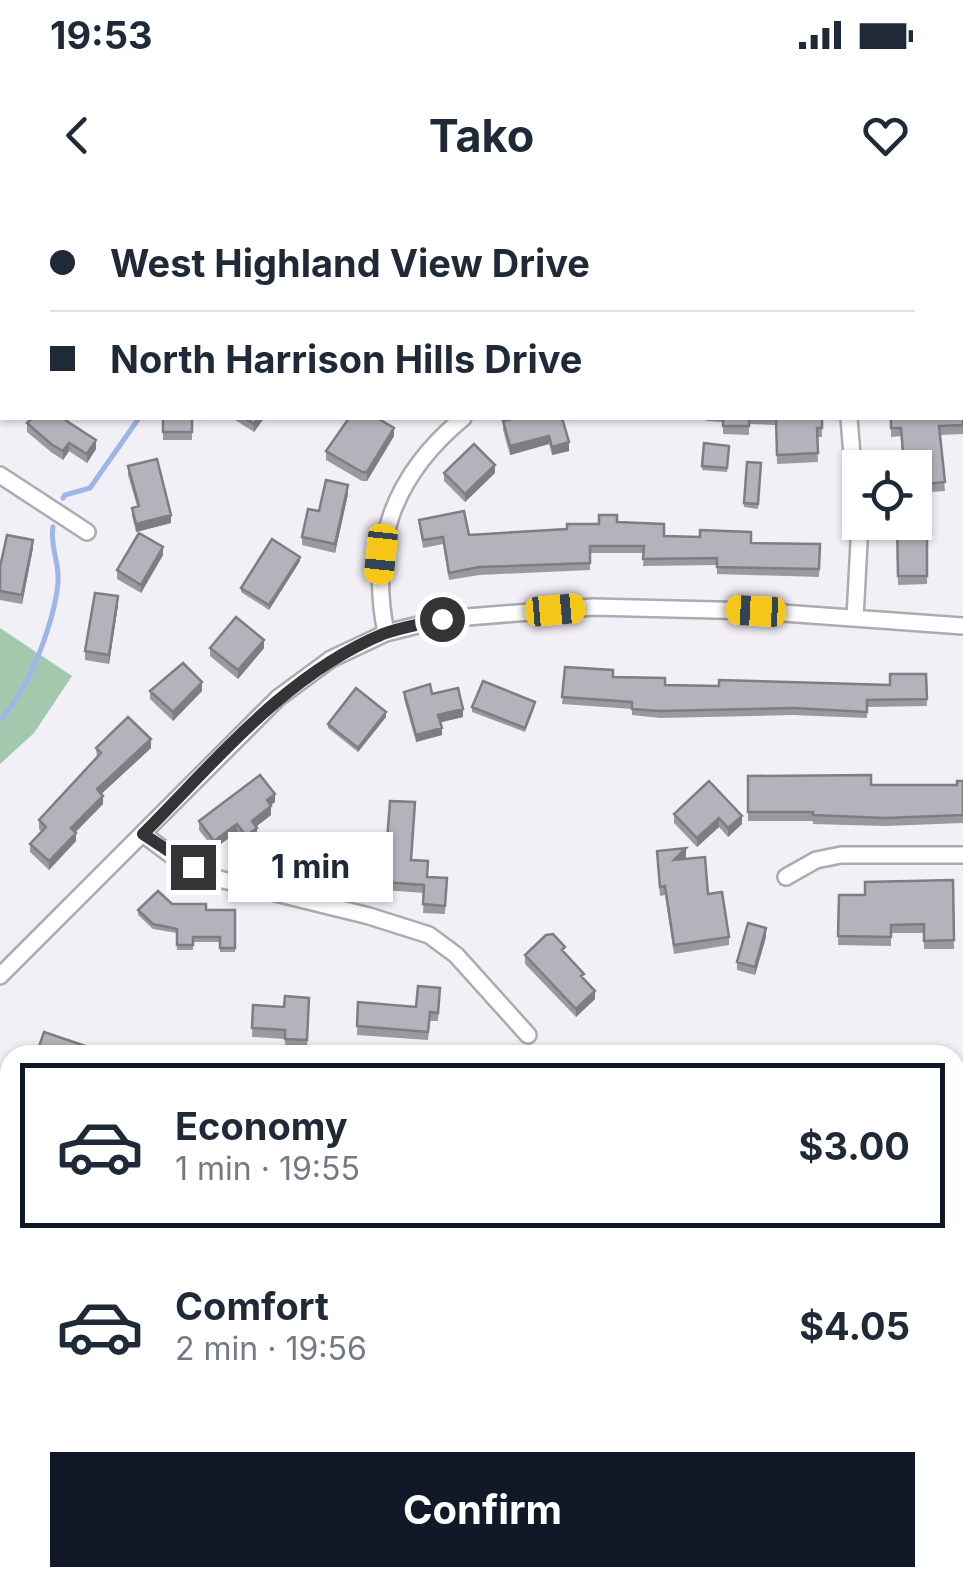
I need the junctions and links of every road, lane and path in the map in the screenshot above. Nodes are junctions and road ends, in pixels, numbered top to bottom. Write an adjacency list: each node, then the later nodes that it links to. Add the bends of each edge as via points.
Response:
1 (460, 420): 7 (street, via 398,493 379,575)
2 (849, 420): 5 (street)
3 (0, 475): 4 (street)
4 (87, 532)
5 (856, 618): 6 (street); 7 (street, via 593,607 442,619)
6 (963, 626)
7 (386, 632): 8 (street, via 331,659 278,698)
8 (143, 834): 11 (street); 12 (street, via 211,876 429,935 456,954)
9 (963, 854): 10 (street, via 841,855 816,860)
10 (786, 878)
11 (0, 976)
12 (528, 1035)

